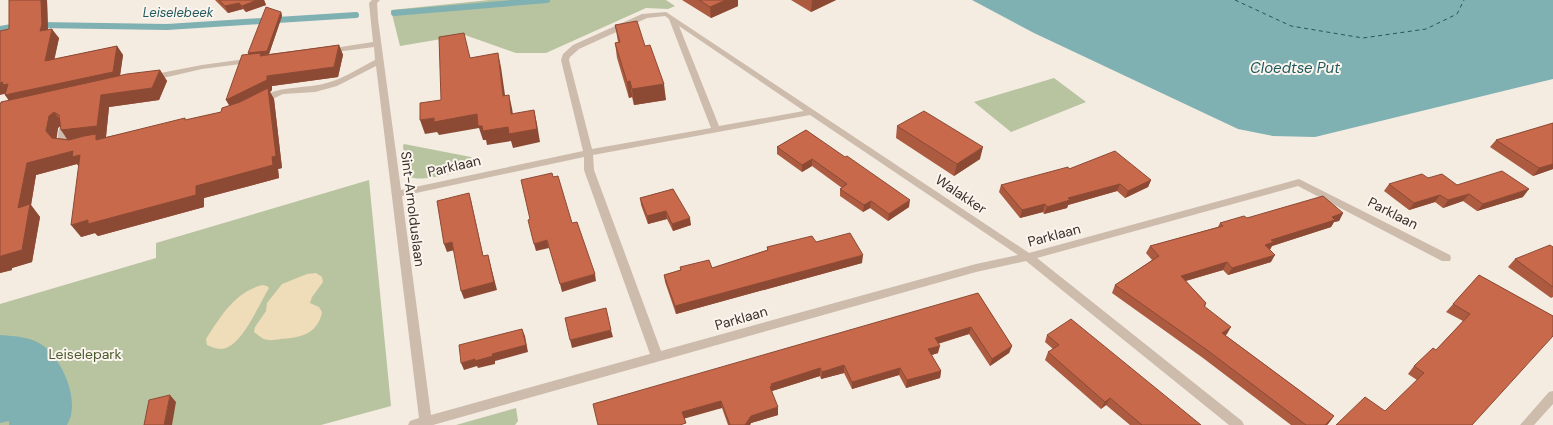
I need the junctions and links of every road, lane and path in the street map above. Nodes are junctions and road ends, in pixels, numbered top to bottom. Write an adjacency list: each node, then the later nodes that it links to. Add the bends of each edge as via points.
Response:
1 (376, 0): 3 (street, Sint-Arnolduslaan, via 373,7)
2 (672, 18): 9 (street, Walakker); 11 (street); 13 (street, Walakker, via 666,14 645,16 576,47 566,56)
3 (378, 44): 4 (street); 6 (street, Sint-Arnolduslaan)
4 (316, 52)
5 (261, 59): 7 (street, via 202,67)
6 (380, 62): 8 (street, via 334,84 315,89 281,92); 14 (street, Sint-Arnolduslaan)
7 (141, 80)
8 (254, 106)
9 (812, 112): 11 (street, Parklaan); 15 (street, Walakker)
10 (63, 128): 12 (street, via 62,143 65,147)
11 (716, 130): 13 (street, Parklaan)
12 (78, 147)
13 (588, 153): 14 (street, Parklaan); 17 (street, via 589,170)
14 (397, 194): 19 (street, Sint-Arnolduslaan)
15 (1028, 257): 16 (street, Parklaan, via 1299,182); 17 (street, Parklaan, via 976,268); 20 (street, Walakker)
16 (1446, 258)
17 (657, 357): 19 (street, Parklaan)
18 (1553, 396): 21 (street)
19 (420, 423)
20 (1238, 425)
21 (1526, 425)

